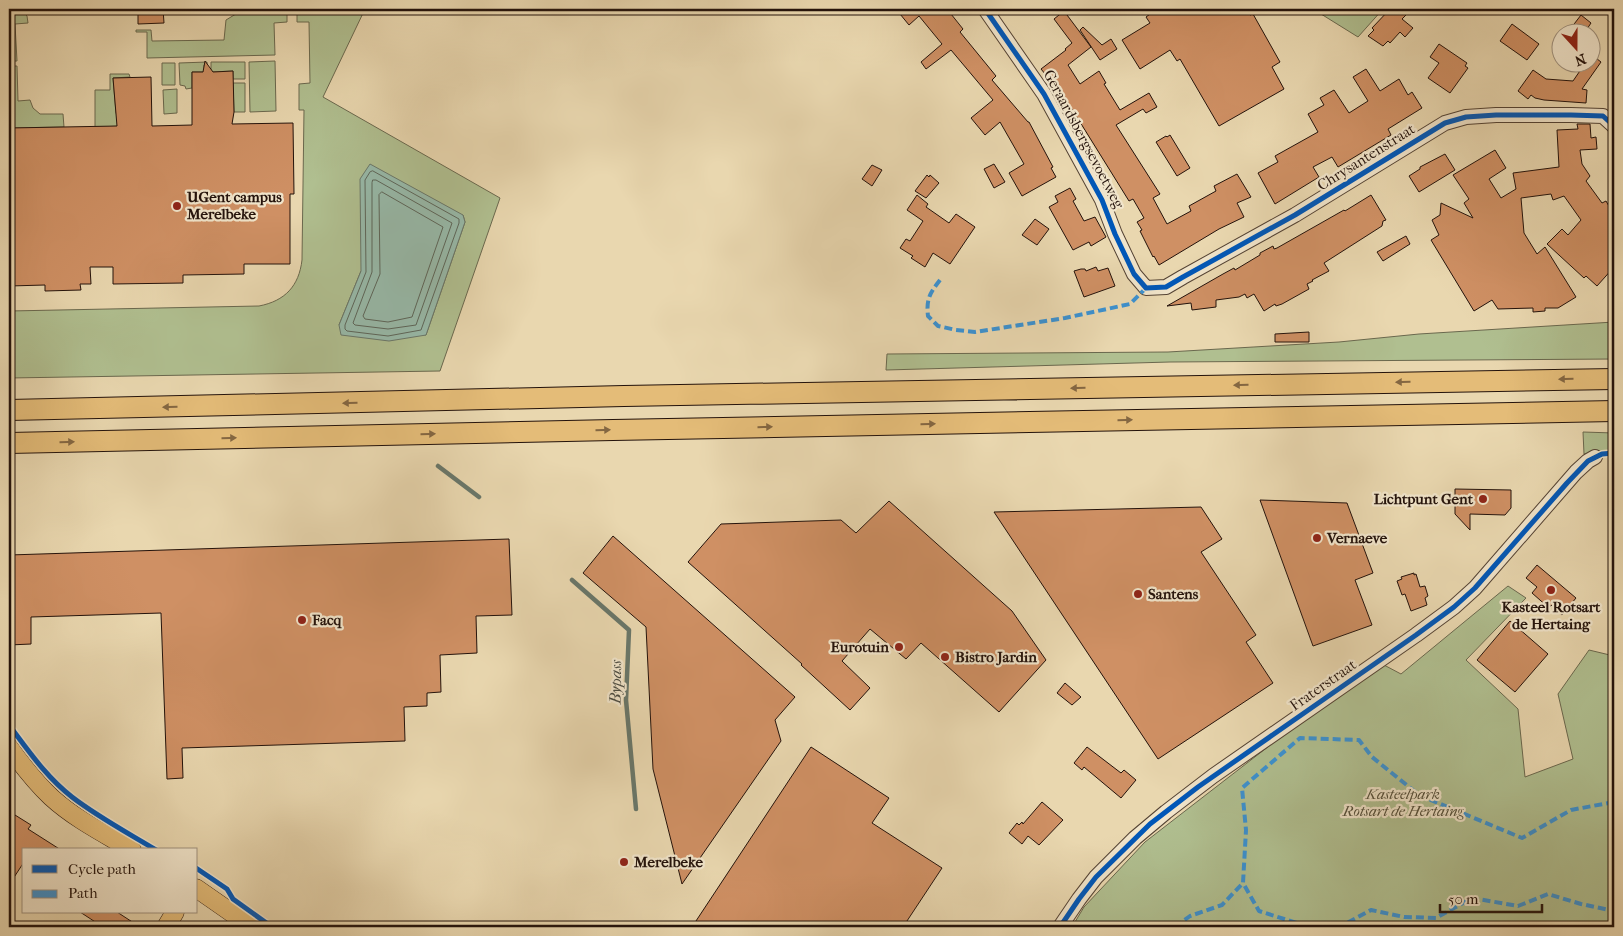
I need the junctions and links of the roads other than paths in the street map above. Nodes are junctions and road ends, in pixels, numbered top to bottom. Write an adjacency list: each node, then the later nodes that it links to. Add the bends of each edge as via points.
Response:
1 (986, 9): 3 (street, Geraardsbergsevoetweg, via 1044,94 1102,200 1134,274)
2 (1614, 126): 3 (street, Chrysantenstraat, via 1603,116 1571,115 1496,115 1466,117 1445,123 1295,215 1183,277 1166,286)
3 (1146, 288)
4 (1614, 379): 5 (highway, one-way to 5)
5 (9, 410)
6 (1614, 411): 7 (highway, one-way to 6)
7 (12, 444)
8 (1594, 457): 15 (street, Fraterstraat, via 1576,472 1454,608 1171,807 1096,877)
9 (9, 747): 10 (main road, via 24,769 52,798)
10 (129, 848)
11 (198, 889): 14 (main road)
12 (174, 914): 13 (main road)
13 (166, 927)
14 (252, 927)
15 (1060, 927)

